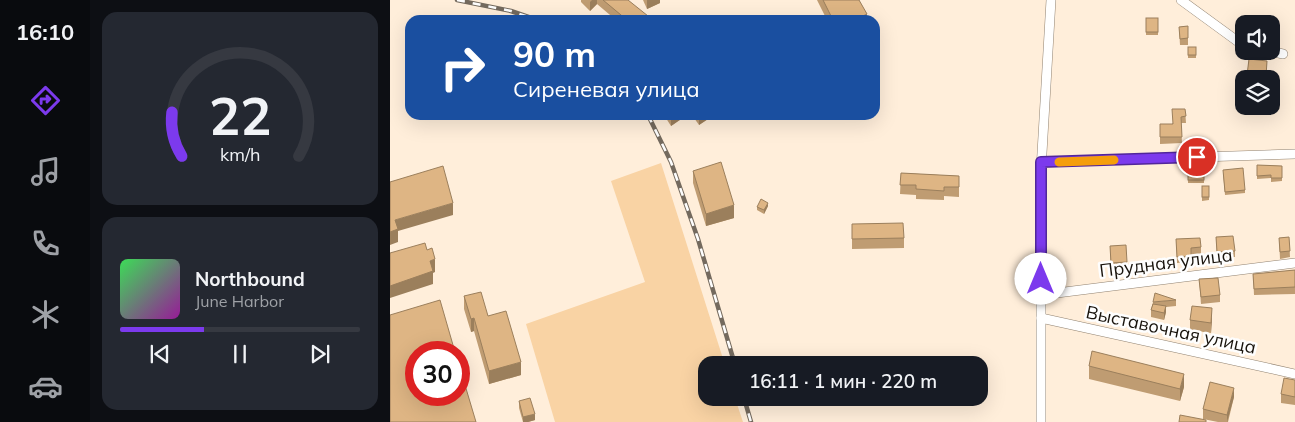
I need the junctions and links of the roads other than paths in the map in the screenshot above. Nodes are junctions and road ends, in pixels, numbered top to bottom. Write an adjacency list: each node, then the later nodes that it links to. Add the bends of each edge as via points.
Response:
1 (1051, 0): 7 (street)
2 (1181, 0): 3 (street)
3 (1235, 39)
4 (1280, 53): 5 (street)
5 (1283, 54)
6 (1295, 154): 7 (street)
7 (1041, 162): 9 (street)
8 (1295, 263): 9 (street, Прудная улица)
9 (1041, 295): 10 (street)
10 (1041, 318): 11 (street, Выставочная улица); 12 (street)
11 (1295, 374)
12 (1041, 422)

